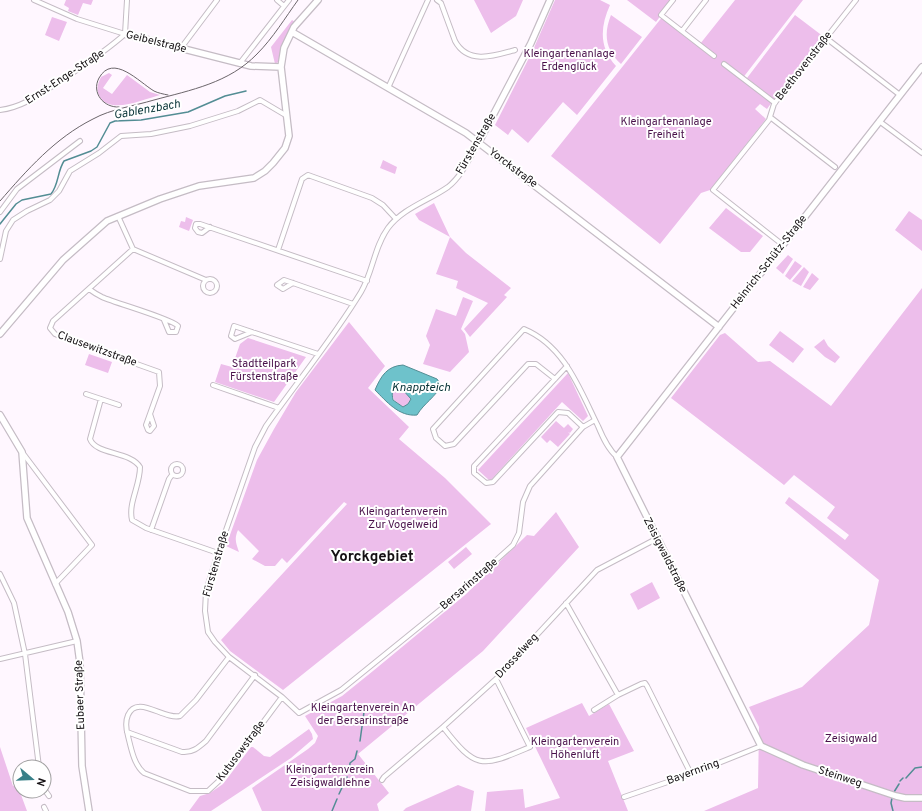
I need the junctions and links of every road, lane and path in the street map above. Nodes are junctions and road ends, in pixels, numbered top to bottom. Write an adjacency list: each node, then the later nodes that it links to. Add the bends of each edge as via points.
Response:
1 (34, 0): 16 (street, Geibelstraße, via 77,19)
2 (127, 0): 16 (street)
3 (217, 0): 18 (street)
4 (277, 0): 13 (street)
5 (289, 0): 13 (street)
6 (318, 0): 15 (street)
7 (428, 0): 25 (street)
8 (437, 0): 19 (street, via 441,3 458,47 466,53 478,58)
9 (550, 0): 33 (street, Fürstenstraße, via 531,43)
10 (673, 0): 14 (street, via 661,14)
11 (706, 0): 14 (street)
12 (856, 0): 17 (street, Beethovenstraße)
13 (284, 6): 21 (street)
14 (682, 31): 20 (street)
15 (292, 32): 23 (street, via 284,48); 25 (street, Yorckstraße)
16 (125, 34): 18 (street, Geibelstraße); 28 (street, Ernst-Enge-Straße, via 96,57 29,101)
17 (826, 38): 26 (street); 27 (street, Beethovenstraße)
18 (181, 48): 21 (street, Geibelstraße)
19 (515, 50)
20 (714, 56)
21 (240, 63): 23 (street, Geibelstraße, via 258,67)
22 (724, 64): 27 (street)
23 (281, 67): 29 (street)
24 (922, 68): 26 (street, Heinrich-Schütz-Straße)
25 (388, 88): 33 (street, Yorckstraße)
26 (900, 95): 31 (street, Heinrich-Schütz-Straße)
27 (774, 103): 30 (street, Beethovenstraße)
28 (0, 110)
29 (287, 116): 37 (street, via 289,136 285,148 260,175 244,180 199,186); 43 (street, via 260,100 238,111 190,126 151,134 121,136 70,171 59,191 50,200 13,220 6,231)
30 (770, 117): 35 (street); 40 (street, Beethovenstraße, via 713,190)
31 (880, 121): 34 (street); 40 (street, Heinrich-Schütz-Straße)
32 (80, 141): 36 (street, via 17,189)
33 (479, 142): 38 (street, Fürstenstraße, via 449,186 408,209); 50 (street, Yorckstraße)
34 (922, 153)
35 (834, 167)
36 (0, 212)
37 (118, 216): 41 (street); 52 (street, via 97,229 63,260)
38 (396, 219): 42 (street, via 372,198 308,175 302,179); 45 (street, Fürstenstraße, via 380,242)
39 (210, 227): 42 (street)
40 (783, 245): 50 (street, Heinrich-Schütz-Straße)
41 (133, 249): 44 (street); 47 (street, Clausewitzstraße)
42 (278, 250): 45 (street)
43 (0, 260)
44 (206, 280)
45 (367, 281): 48 (street, Fürstenstraße)
46 (293, 283): 48 (street)
47 (89, 289): 49 (street, via 101,297); 61 (street, Clausewitzstraße, via 50,324 50,330 64,338 159,372 160,386)
48 (353, 304): 53 (street, Fürstenstraße)
49 (164, 320)
50 (719, 327): 66 (street, Heinrich-Schütz-Straße)
51 (252, 332): 51 (street, via 234,326 231,336 240,339); 53 (street)
52 (0, 334)
53 (318, 354): 60 (street, Fürstenstraße)
54 (567, 366): 55 (street); 55 (street, Zeisigwaldstraße, via 544,340 524,329 433,429 436,438 445,446 454,444 528,364 536,364); 63 (street, Zeisigwaldstraße, via 578,382)
55 (555, 379): 64 (street, via 474,466 474,473 486,482 493,482 558,412 568,413)
56 (213, 385): 60 (street)
57 (86, 394): 58 (street)
58 (102, 399): 59 (street); 68 (street, via 89,434 90,439 94,445 137,463 140,467 140,479 130,512 132,520)
59 (119, 405)
60 (279, 408): 70 (street, Fürstenstraße, via 266,426 256,447)
61 (150, 414)
62 (0, 415): 65 (street, Eubaer Straße)
63 (595, 420): 64 (street, Bersarinstraße); 66 (street, Zeisigwaldstraße, via 610,450)
64 (583, 427): 83 (street, Bersarinstraße, via 530,486 523,502 519,533 513,545 446,605 341,690)
65 (22, 452): 72 (street, Eubaer Straße, via 27,518); 72 (street, Eubaer Straße, via 92,545)
66 (617, 458): 69 (street, Zeisigwaldstraße)
67 (172, 474): 68 (street)
68 (152, 530): 70 (street)
69 (656, 540): 73 (street, Drosselweg, via 597,570); 86 (street, Zeisigwaldstraße)
70 (218, 553): 76 (street, Fürstenstraße, via 206,591 205,611 208,632)
71 (0, 574): 75 (street, via 14,603)
72 (55, 584): 74 (street, Eubaer Straße, via 68,612)
73 (566, 603): 79 (street, Drosselweg); 80 (street)
74 (76, 641): 75 (street); 92 (street, Eubaer Straße, via 80,664 82,766)
75 (25, 654): 77 (street); 87 (street)
76 (229, 656): 78 (street, Fürstenstraße); 85 (street, Kutusowstraße, via 183,714 172,717 137,706 127,717)
77 (0, 660)
78 (255, 675): 81 (street, Fürstenstraße); 85 (street, via 206,741 190,752 182,752)
79 (496, 679): 84 (street, Drosselweg); 84 (street, via 530,747 500,760 479,761 457,745)
80 (618, 695): 82 (street); 88 (street, via 645,683)
81 (282, 697): 83 (street, Fürstenstraße); 85 (street, Kutusowstraße, via 221,779 208,791 190,791 144,773 140,770)
82 (594, 710)
83 (300, 713)
84 (443, 727): 89 (street, Drosselweg)
85 (126, 732)
86 (761, 746): 88 (street, Bayernring); 91 (street, Steinweg, via 790,760 889,793 905,798)
87 (38, 759)
88 (691, 774): 90 (street, Bayernring)
89 (382, 780)
90 (624, 797)
91 (922, 798)
92 (89, 811)

